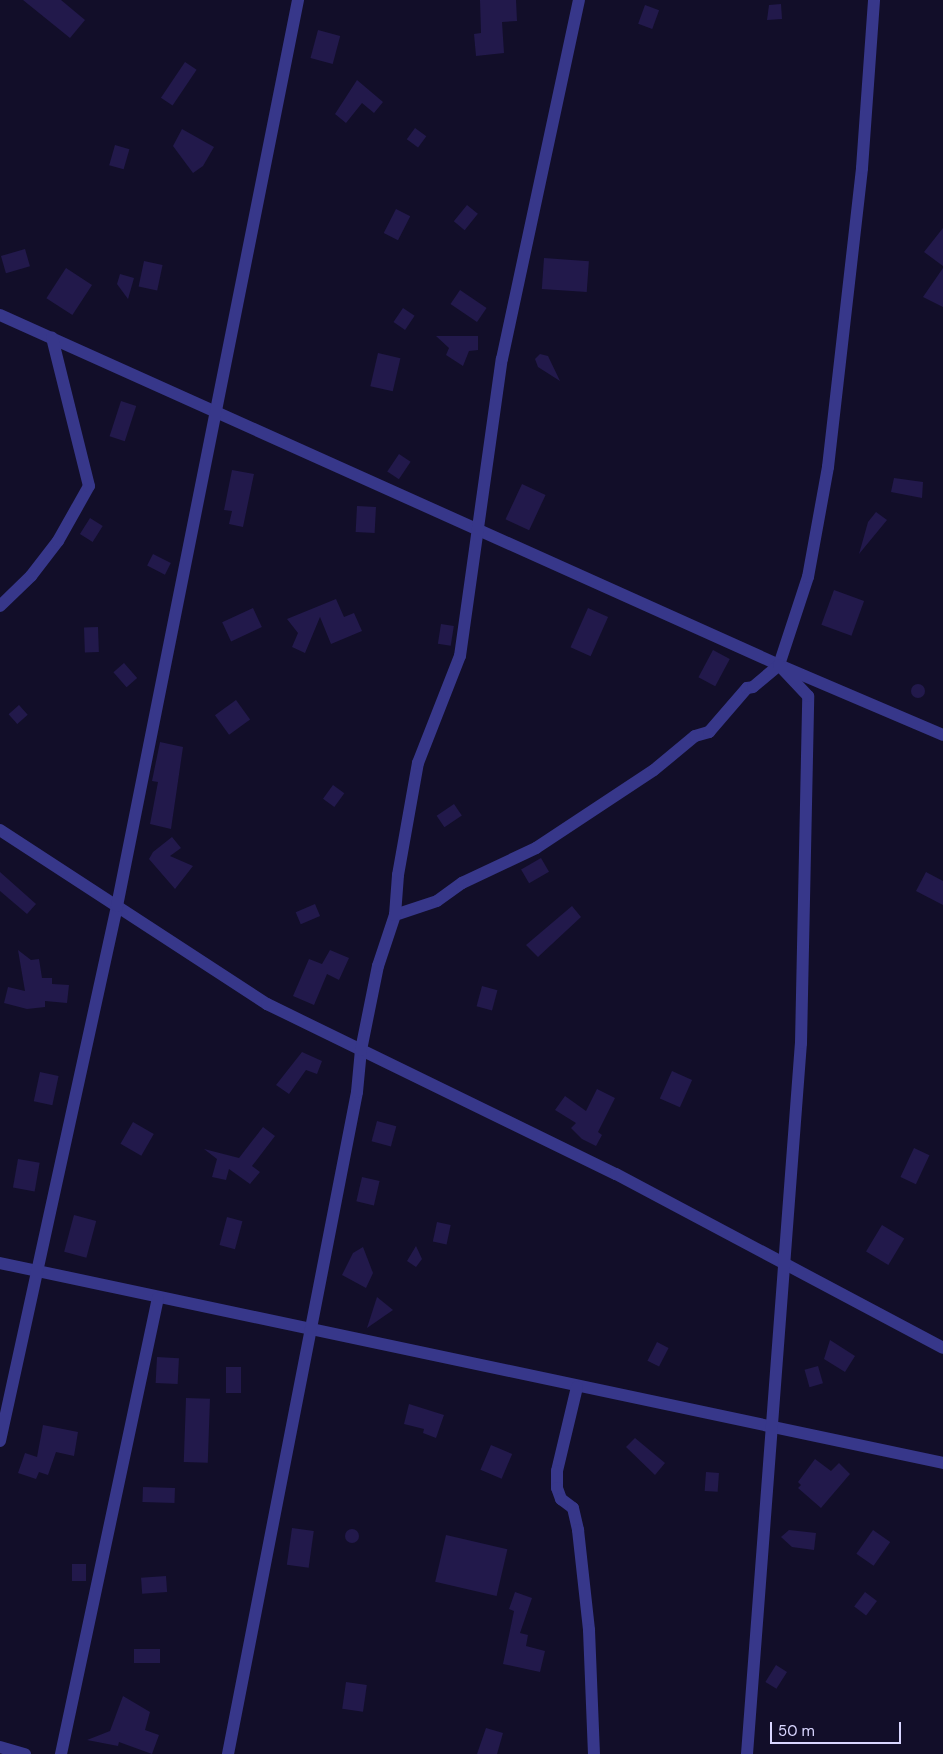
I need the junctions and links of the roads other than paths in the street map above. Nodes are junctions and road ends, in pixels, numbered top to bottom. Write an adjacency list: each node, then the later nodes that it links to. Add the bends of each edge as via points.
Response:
1 (298, 0): 6 (street)
2 (578, 0): 7 (street, via 502,359)
3 (874, 0): 9 (street, via 862,168 828,468 808,577)
4 (0, 315): 5 (street)
5 (52, 338): 6 (street); 8 (street, via 89,486 58,541 31,576)
6 (218, 412): 7 (street); 12 (street)
7 (478, 528): 9 (street); 13 (street, via 460,656 418,763 398,875)
8 (0, 606)
9 (780, 665): 10 (street); 13 (street, via 753,687 747,688 709,732 695,736 654,770 536,848 462,883 437,901); 16 (street, via 808,696 802,1043)
10 (943, 735)
11 (0, 830): 12 (street)
12 (117, 906): 14 (street, via 267,1004); 17 (street)
13 (395, 915): 14 (street, via 378,966)
14 (361, 1050): 16 (street, via 616,1174); 19 (street, via 358,1092)
15 (0, 1263): 17 (street)
16 (786, 1264): 20 (street); 22 (street)
17 (35, 1270): 18 (street); 23 (street)
18 (158, 1298): 19 (street); 27 (street)
19 (311, 1331): 21 (street); 28 (street)
20 (943, 1348)
21 (578, 1387): 22 (street); 29 (street, via 557,1471 557,1488 561,1499 573,1508 578,1530 589,1630)
22 (771, 1427): 24 (street); 30 (street)
23 (0, 1441)
24 (943, 1463)
25 (0, 1747): 26 (street)
26 (25, 1754)
27 (62, 1754)
28 (228, 1754)
29 (594, 1754)
30 (747, 1754)

